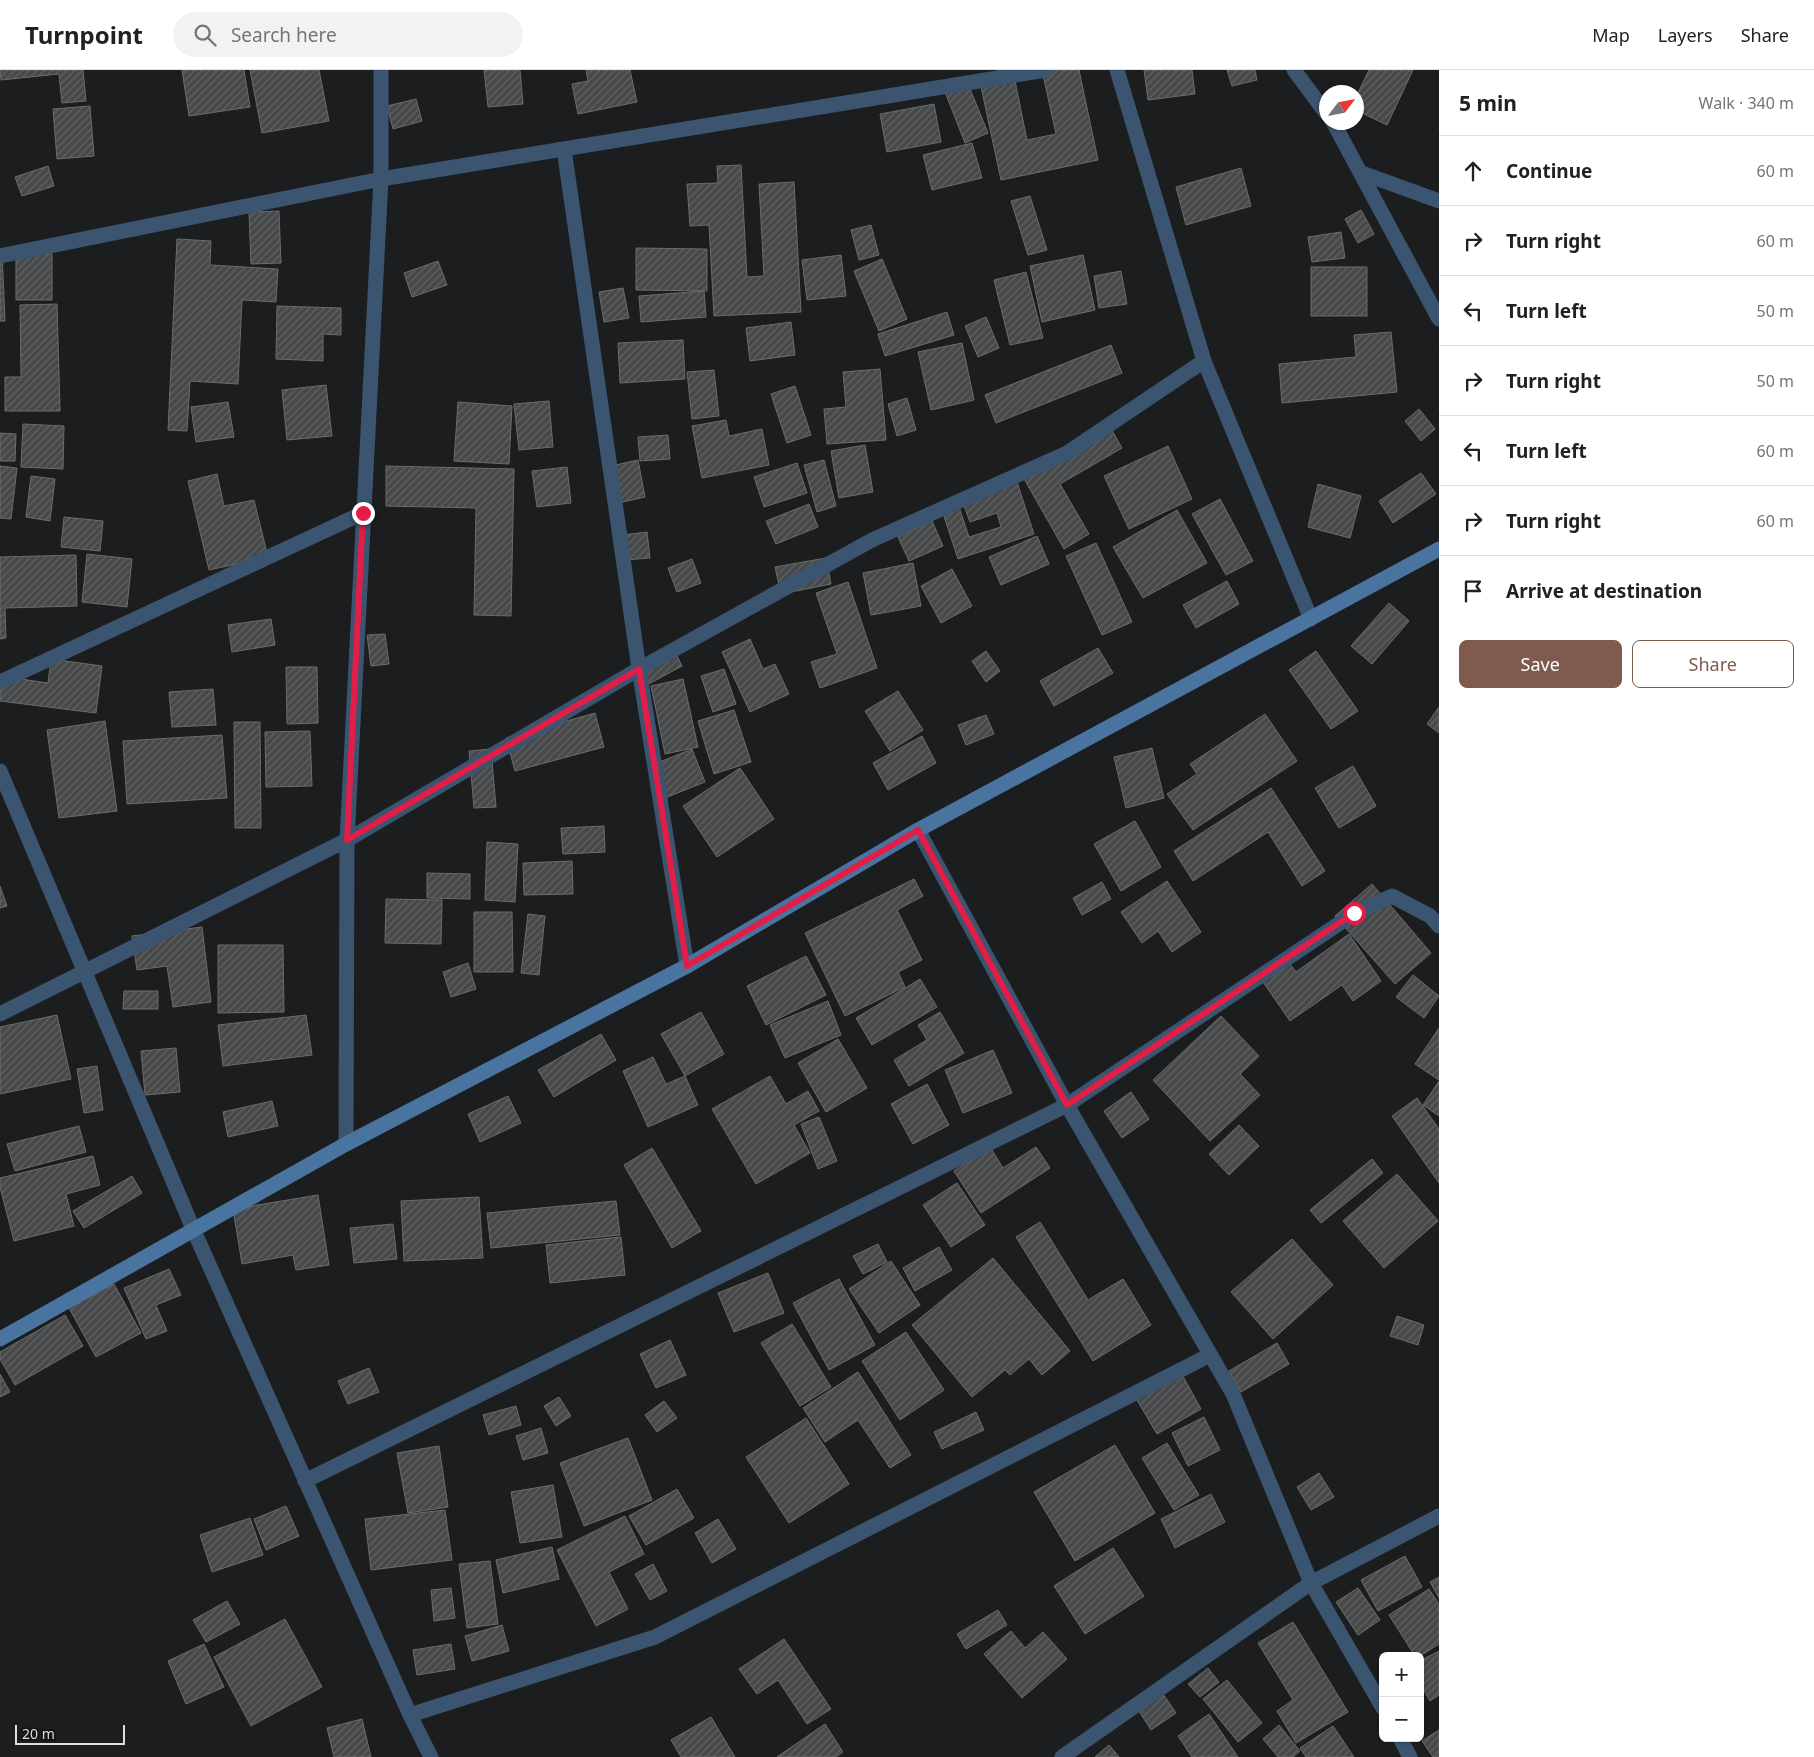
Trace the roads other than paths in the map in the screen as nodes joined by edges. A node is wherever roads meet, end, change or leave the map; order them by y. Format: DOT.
graph roads {
  1 [pos="381,70"];
  2 [pos="1046,70"];
  3 [pos="1117,70"];
  4 [pos="1294,70"];
  5 [pos="1319,104"];
  6 [pos="1338,130"];
  7 [pos="564,149"];
  8 [pos="1362,173"];
  9 [pos="381,179"];
  10 [pos="1439,201"];
  11 [pos="0,256"];
  12 [pos="1439,319"];
  13 [pos="1204,361"];
  14 [pos="363,513"];
  15 [pos="1439,549"];
  16 [pos="1310,620"];
  17 [pos="639,669"];
  18 [pos="0,682"];
  19 [pos="0,771"];
  20 [pos="918,830"];
  21 [pos="347,840"];
  22 [pos="1439,926"];
  23 [pos="687,966"];
  24 [pos="85,973"];
  25 [pos="0,1014"];
  26 [pos="1067,1105"];
  27 [pos="346,1144"];
  28 [pos="194,1231"];
  29 [pos="0,1339"];
  30 [pos="1210,1355"];
  31 [pos="305,1481"];
  32 [pos="1439,1516"];
  33 [pos="1311,1583"];
  34 [pos="1379,1701"];
  35 [pos="410,1715"];
  36 [pos="1402,1742"];
  37 [pos="431,1757"];
  38 [pos="1062,1757"];
  39 [pos="1410,1757"];
  1 -- 9 [label="street"];
  2 -- 7 [label="street"];
  3 -- 13 [label="street"];
  4 -- 5 [label="street"];
  6 -- 8 [label="street"];
  7 -- 9 [label="street"];
  7 -- 17 [label="street"];
  8 -- 10 [label="street"];
  8 -- 12 [label="street"];
  9 -- 11 [label="street"];
  9 -- 14 [label="street"];
  13 -- 16 [label="street"];
  13 -- 17 [label="street"];
  14 -- 18 [label="street"];
  14 -- 21 [label="street"];
  15 -- 16 [label="street"];
  16 -- 20 [label="street"];
  17 -- 21 [label="street"];
  17 -- 23 [label="street"];
  19 -- 24 [label="street"];
  20 -- 23 [label="street"];
  20 -- 26 [label="street"];
  21 -- 24 [label="street"];
  21 -- 27 [label="street"];
  22 -- 26 [label="street"];
  23 -- 27 [label="street"];
  24 -- 25 [label="street"];
  24 -- 28 [label="street"];
  26 -- 30 [label="street"];
  26 -- 31 [label="street"];
  27 -- 28 [label="street"];
  28 -- 29 [label="street"];
  28 -- 31 [label="street"];
  30 -- 33 [label="street"];
  30 -- 35 [label="street"];
  31 -- 35 [label="street"];
  32 -- 33 [label="street"];
  33 -- 34 [label="street"];
  33 -- 38 [label="street"];
  35 -- 37 [label="street"];
  36 -- 39 [label="street"];
}
